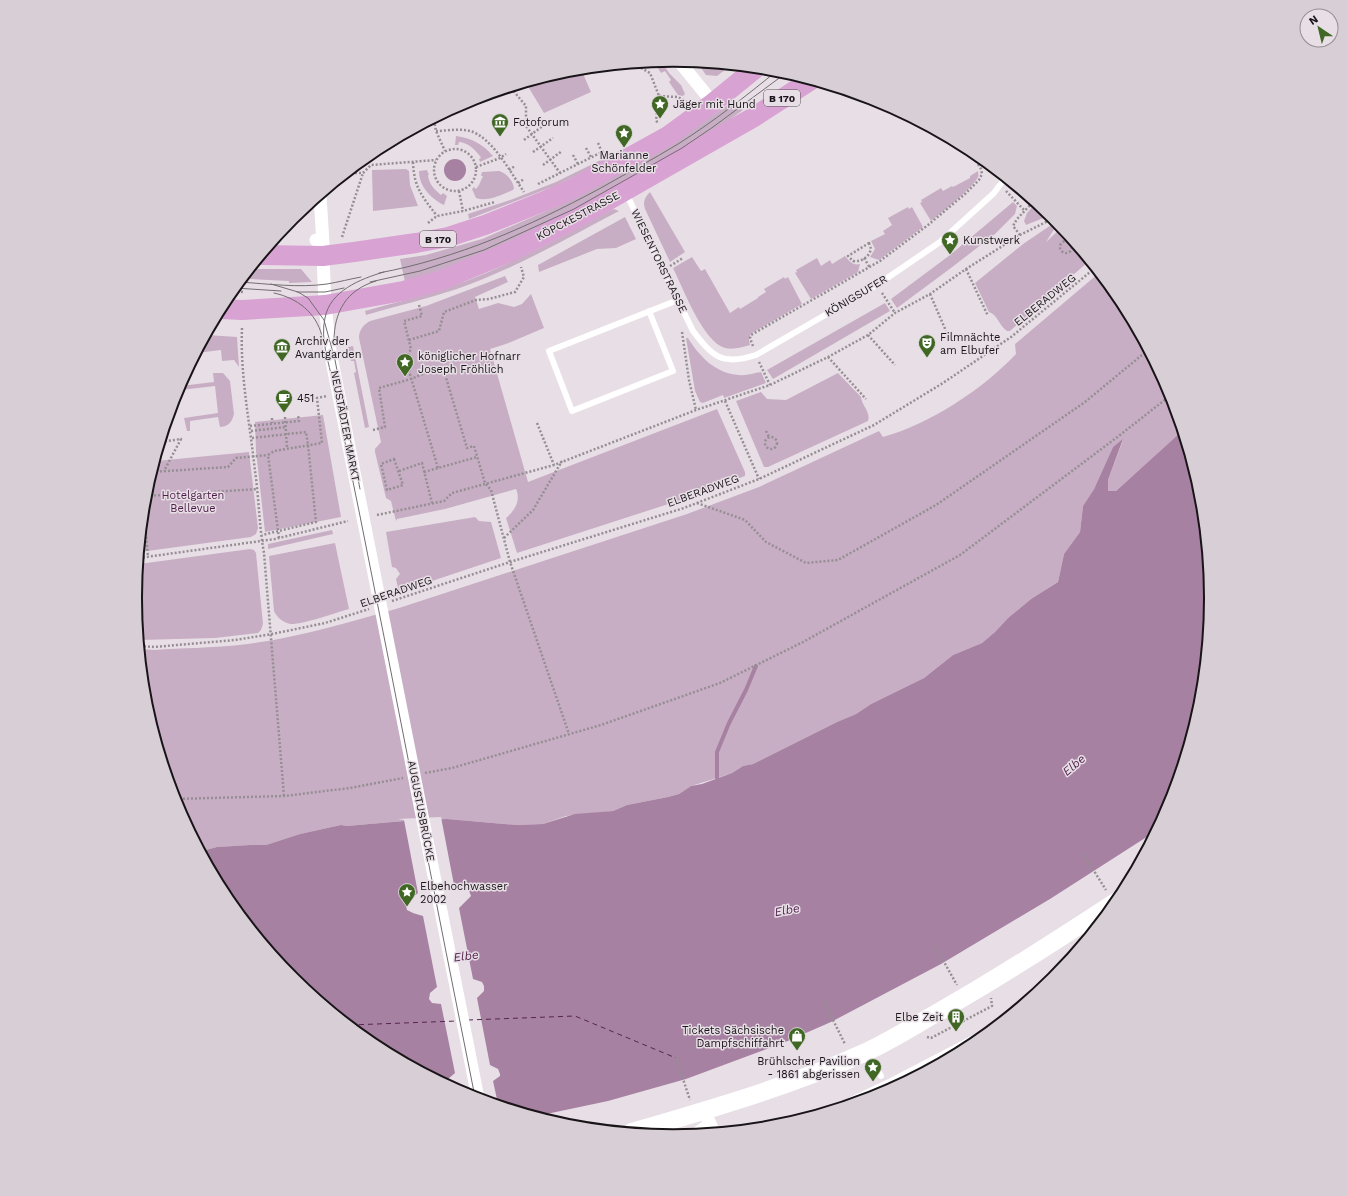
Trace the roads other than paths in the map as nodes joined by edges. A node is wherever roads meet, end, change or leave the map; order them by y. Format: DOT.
graph roads {
  1 [pos="684,67"];
  2 [pos="748,73"];
  3 [pos="805,84"];
  4 [pos="708,98"];
  5 [pos="1002,181"];
  6 [pos="625,191"];
  7 [pos="320,202"];
  8 [pos="321,246"];
  9 [pos="269,254"];
  10 [pos="678,300"];
  11 [pos="325,305"];
  12 [pos="228,309"];
  13 [pos="649,311"];
  14 [pos="692,329"];
  15 [pos="364,523"];
  16 [pos="1112,896"];
  17 [pos="867,1051"];
  18 [pos="919,1069"];
  19 [pos="887,1084"];
  20 [pos="477,1091"];
  21 [pos="705,1117"];
  22 [pos="650,1128"];
  23 [pos="699,1128"];
  1 -- 4 [label="street"];
  2 -- 4 [label="main road, B 170"];
  3 -- 6 [label="main road, KÖPCKESTRASSE / B 170"];
  4 -- 8 [label="main road, B 170"];
  5 -- 14 [label="lane, KÖNIGSUFER"];
  6 -- 10 [label="lane, WIESENTORSTRASSE"];
  6 -- 11 [label="main road, KÖPCKESTRASSE / B 170"];
  7 -- 8 [label="street, NEUSTÄDTER MARKT"];
  8 -- 9 [label="main road, B 170"];
  8 -- 11 [label="street, NEUSTÄDTER MARKT"];
  10 -- 13 [label="lane"];
  10 -- 14 [label="lane, WIESENTORSTRASSE"];
  11 -- 12 [label="main road, B 170"];
  11 -- 15 [label="street, NEUSTÄDTER MARKT"];
  13 -- 13 [label="lane"];
  15 -- 20 [label="street, AUGUSTUSBRÜCKE"];
  16 -- 17 [label="main road"];
  17 -- 19 [label="lane"];
  17 -- 21 [label="main road"];
  18 -- 19 [label="street"];
  21 -- 22 [label="main road"];
  21 -- 23 [label="street"];
}
